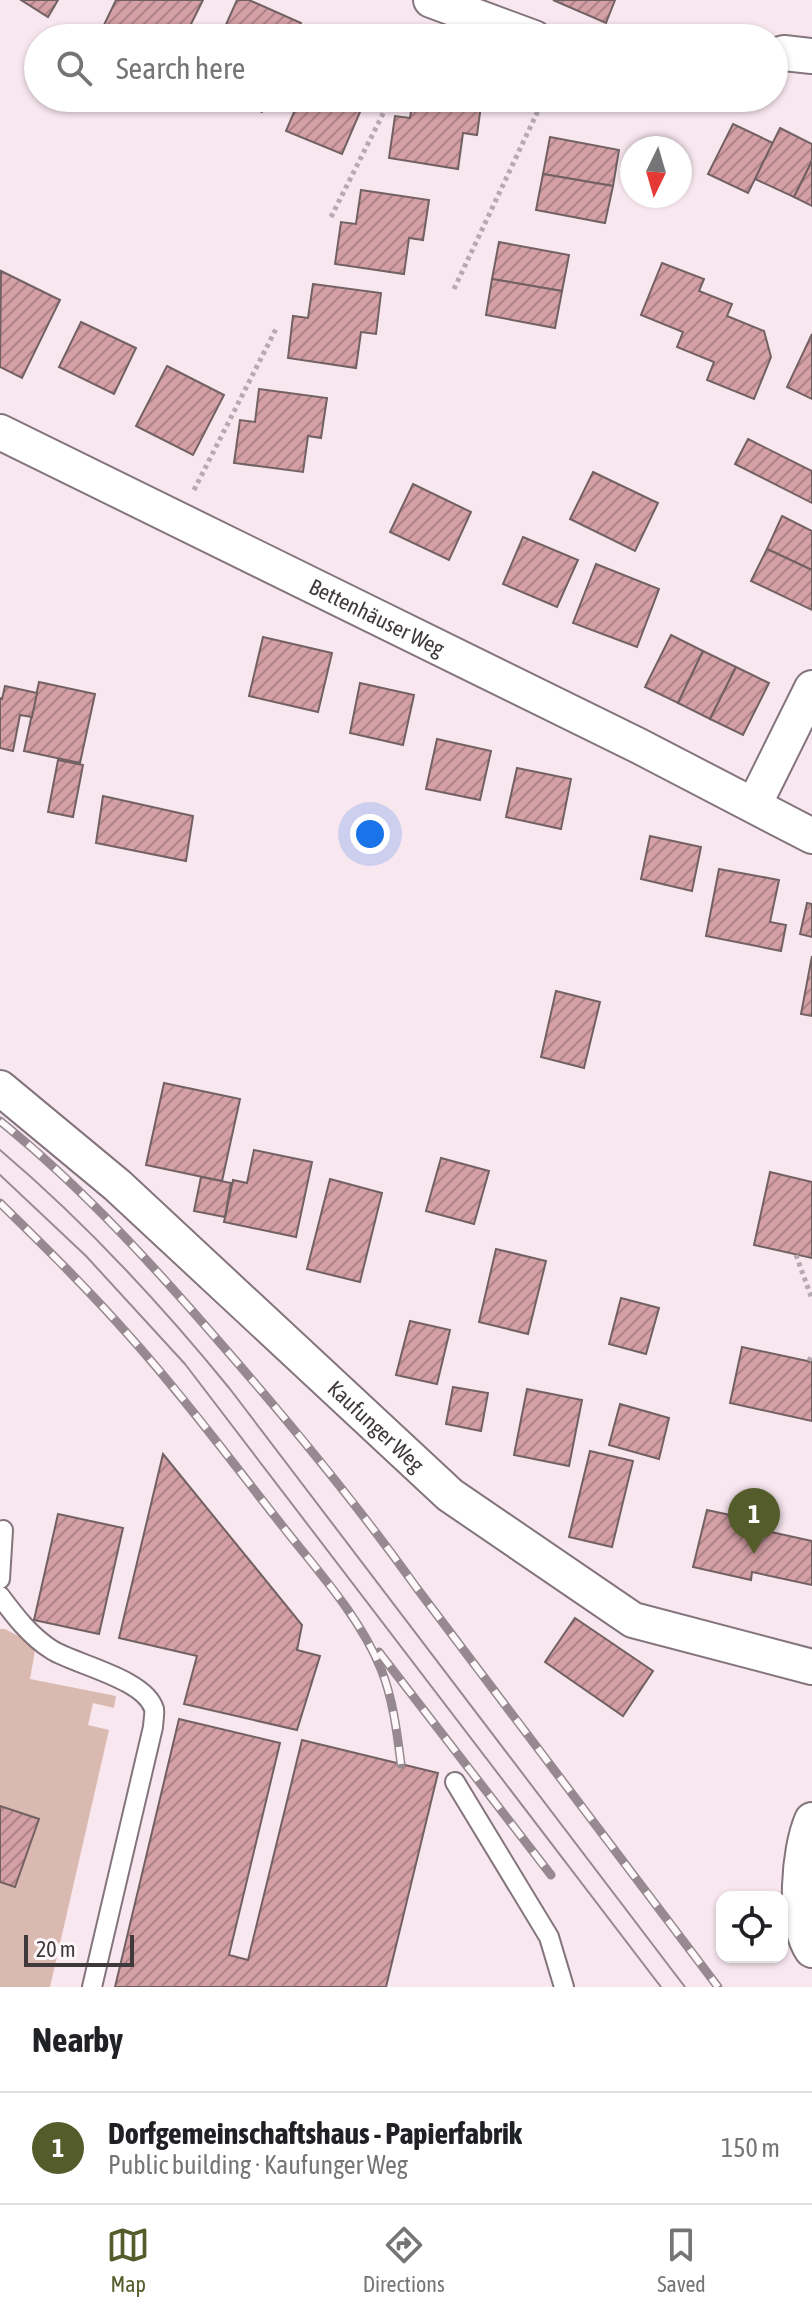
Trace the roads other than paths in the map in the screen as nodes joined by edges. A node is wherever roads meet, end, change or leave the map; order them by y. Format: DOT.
graph roads {
  1 [pos="431,0"];
  2 [pos="496,24"];
  3 [pos="788,53"];
  4 [pos="812,56"];
  5 [pos="0,432"];
  6 [pos="812,688"];
  7 [pos="754,805"];
  8 [pos="812,836"];
  9 [pos="0,1088"];
  10 [pos="3,1530"];
  11 [pos="0,1579"];
  12 [pos="0,1596"];
  13 [pos="812,1667"];
  14 [pos="455,1782"];
  15 [pos="812,1820"];
  16 [pos="812,1950"];
  17 [pos="92,1987"];
  18 [pos="564,1987"];
  1 -- 2 [label="street"];
  3 -- 4 [label="street"];
  5 -- 7 [label="street, Bettenhäuser Weg"];
  6 -- 7 [label="street"];
  7 -- 8 [label="street, Bettenhäuser Weg"];
  9 -- 13 [label="street, Kaufunger Weg"];
  10 -- 11 [label="lane"];
  12 -- 17 [label="lane"];
  14 -- 18 [label="lane"];
  15 -- 16 [label="street"];
}
